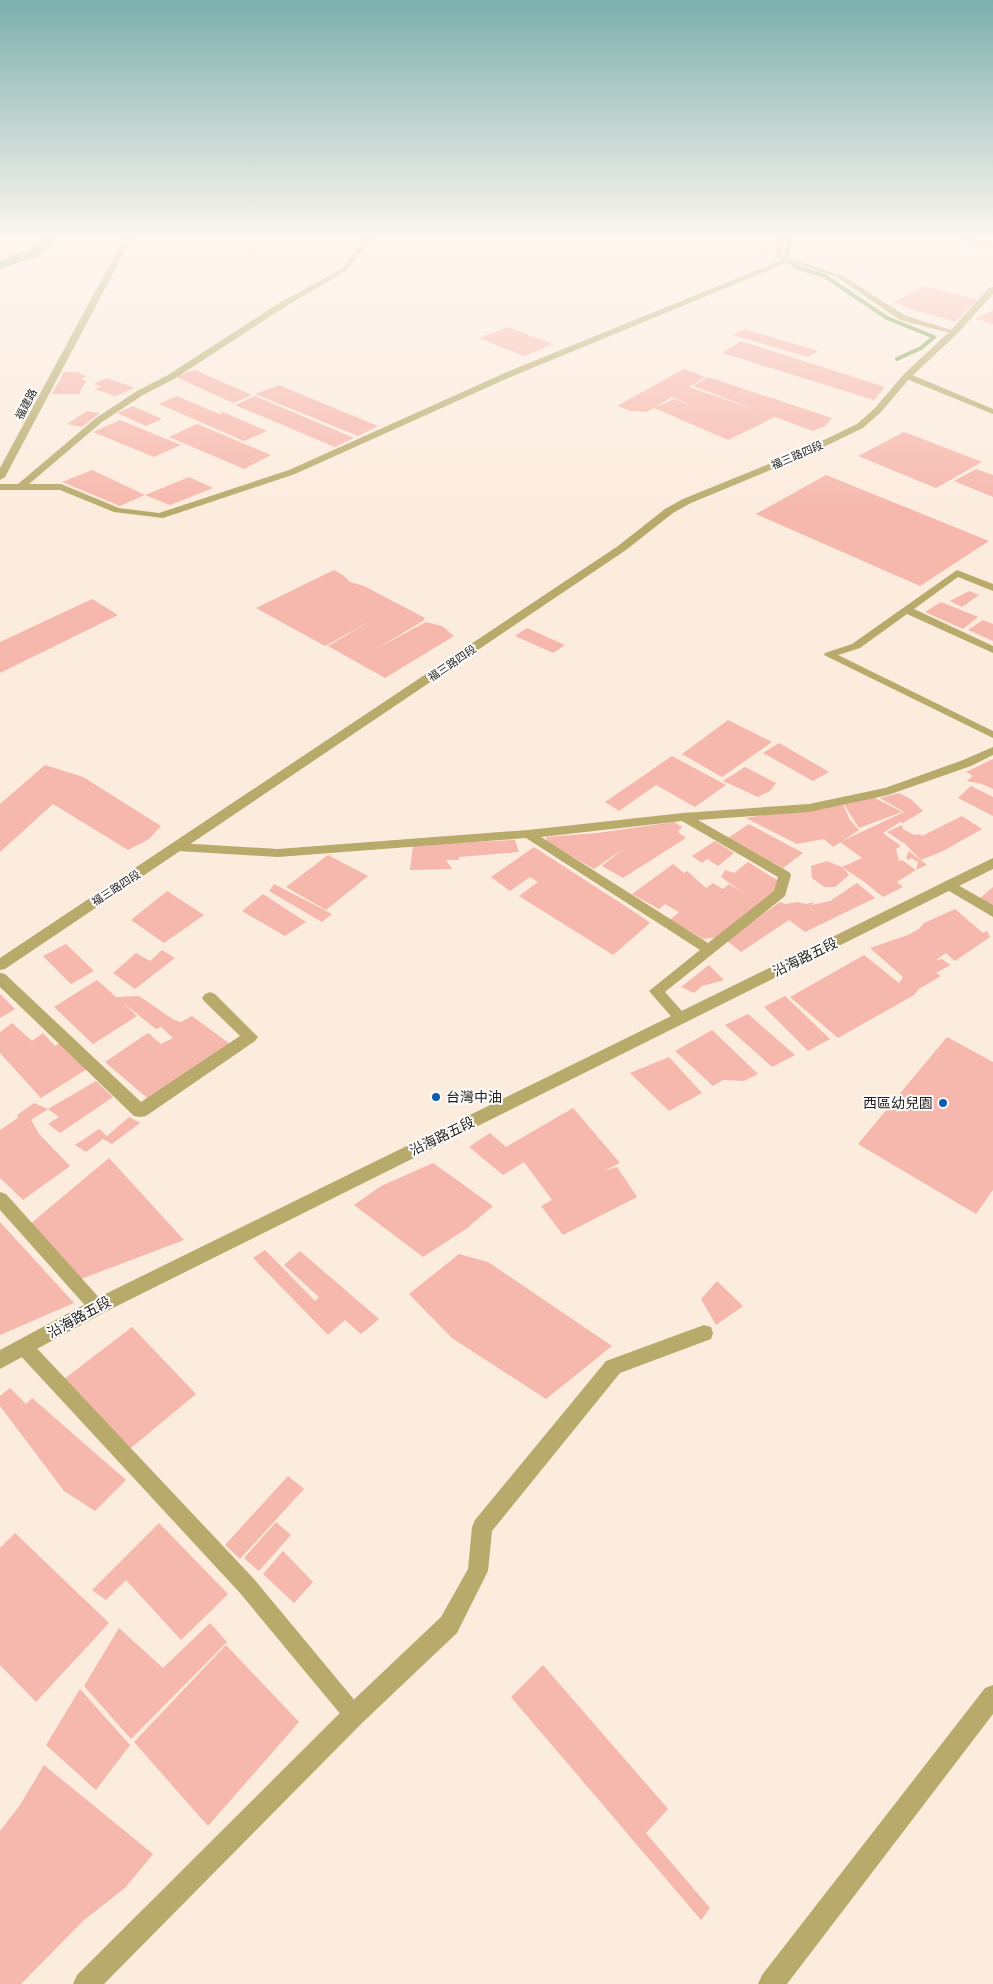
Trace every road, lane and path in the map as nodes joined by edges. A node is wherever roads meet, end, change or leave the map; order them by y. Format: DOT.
graph roads {
  1 [pos="79,329"];
  2 [pos="245,329"];
  3 [pos="621,329"];
  4 [pos="939,329"];
  5 [pos="957,329"];
  6 [pos="954,332"];
  7 [pos="907,376"];
  8 [pos="993,412"];
  9 [pos="0,476"];
  10 [pos="0,487"];
  11 [pos="20,487"];
  12 [pos="993,588"];
  13 [pos="906,609"];
  14 [pos="993,650"];
  15 [pos="993,735"];
  16 [pos="993,750"];
  17 [pos="683,816"];
  18 [pos="528,834"];
  19 [pos="178,848"];
  20 [pos="993,863"];
  21 [pos="949,885"];
  22 [pos="993,912"];
  23 [pos="709,950"];
  24 [pos="0,965"];
  25 [pos="0,978"];
  26 [pos="210,998"];
  27 [pos="682,1018"];
  28 [pos="0,1199"];
  29 [pos="97,1307"];
  30 [pos="704,1333"];
  31 [pos="24,1348"];
  32 [pos="0,1360"];
  33 [pos="993,1696"];
  34 [pos="354,1715"];
  35 [pos="86,1984"];
  36 [pos="771,1984"];
  1 -- 9 [label="street, 福建路"];
  2 -- 11 [label="lane"];
  3 -- 11 [label="lane"];
  4 -- 6 [label="lane"];
  5 -- 6 [label="street, 福三路四段"];
  6 -- 7 [label="street, 福三路四段"];
  7 -- 8 [label="lane"];
  7 -- 19 [label="street, 福三路四段"];
  10 -- 11 [label="lane"];
  12 -- 13 [label="lane"];
  13 -- 14 [label="lane"];
  13 -- 15 [label="lane"];
  16 -- 17 [label="lane"];
  17 -- 18 [label="lane"];
  17 -- 23 [label="lane"];
  18 -- 19 [label="lane"];
  18 -- 23 [label="lane"];
  19 -- 24 [label="street, 福三路四段"];
  20 -- 21 [label="street, 沿海路五段"];
  21 -- 22 [label="street"];
  21 -- 27 [label="street, 沿海路五段"];
  23 -- 27 [label="lane"];
  25 -- 26 [label="street"];
  27 -- 29 [label="street, 沿海路五段"];
  28 -- 29 [label="lane"];
  29 -- 31 [label="street, 沿海路五段"];
  30 -- 34 [label="street"];
  31 -- 32 [label="street, 沿海路五段"];
  31 -- 34 [label="lane"];
  33 -- 36 [label="street"];
  34 -- 35 [label="street"];
}
